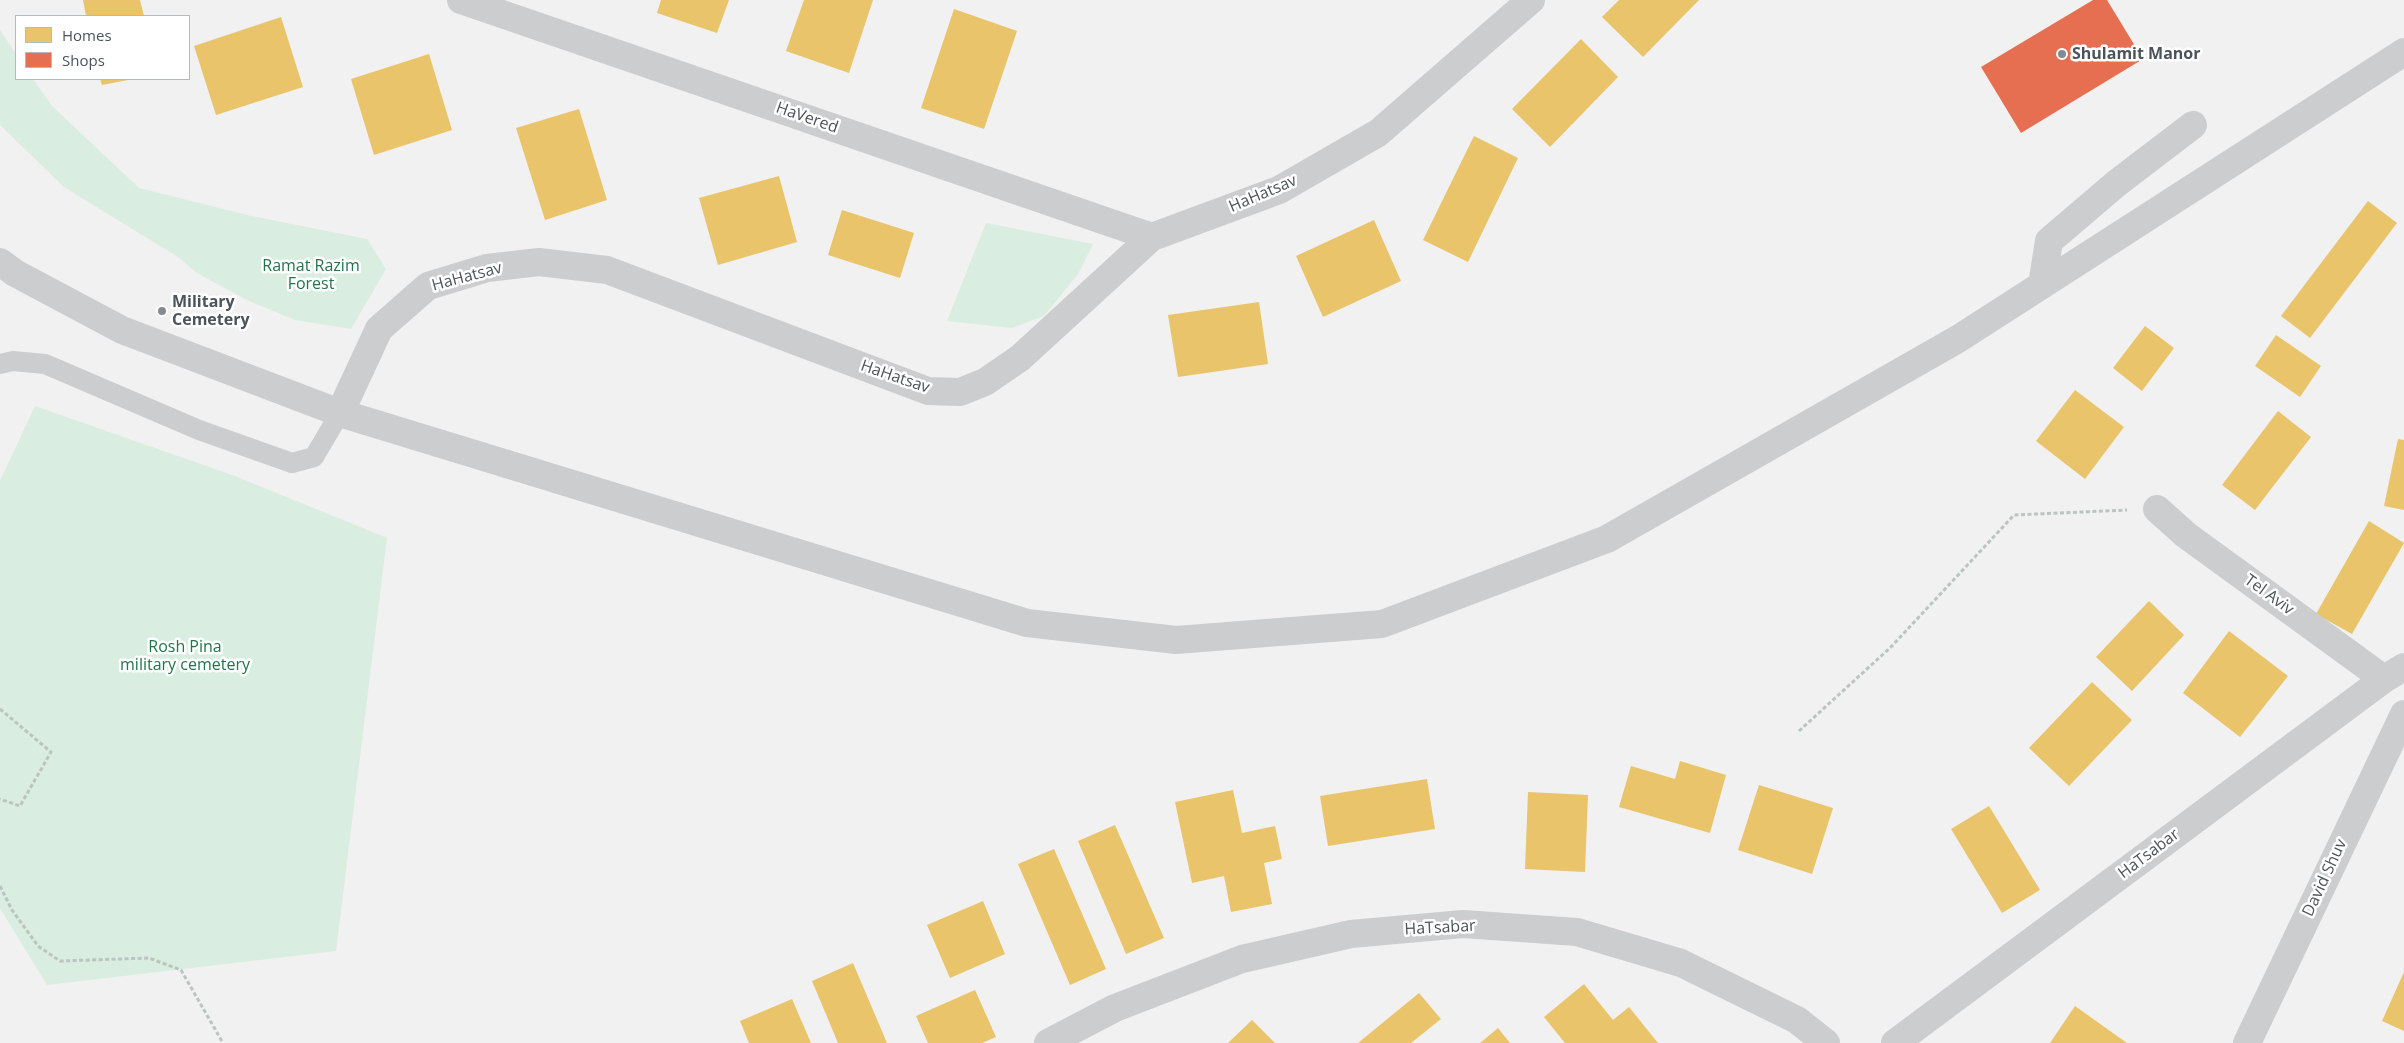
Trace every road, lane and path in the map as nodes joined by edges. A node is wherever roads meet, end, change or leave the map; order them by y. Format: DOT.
graph roads {
  1 [pos="461,0"];
  2 [pos="1531,0"];
  3 [pos="2404,52"];
  4 [pos="2193,125"];
  5 [pos="1152,237"];
  6 [pos="0,262"];
  7 [pos="2042,285"];
  8 [pos="0,364"];
  9 [pos="340,412"];
  10 [pos="2157,509"];
  11 [pos="2394,673"];
  12 [pos="0,709"];
  13 [pos="2404,714"];
  14 [pos="1798,731"];
  15 [pos="0,799"];
  16 [pos="0,886"];
  17 [pos="223,1043"];
  18 [pos="1048,1043"];
  19 [pos="1826,1043"];
  20 [pos="1895,1043"];
  21 [pos="2247,1043"];
  1 -- 5 [label="street, HaVered"];
  2 -- 5 [label="street, HaHatsav"];
  3 -- 7 [label="street"];
  4 -- 7 [label="street"];
  5 -- 9 [label="street, HaHatsav"];
  6 -- 9 [label="street"];
  7 -- 9 [label="street"];
  8 -- 9 [label="lane"];
  10 -- 11 [label="street, Tel Aviv"];
  10 -- 14 [label="path"];
  11 -- 20 [label="street, HaTsabar"];
  12 -- 15 [label="path"];
  13 -- 21 [label="street, David Shuv"];
  16 -- 17 [label="path"];
  18 -- 19 [label="street, HaTsabar"];
}
